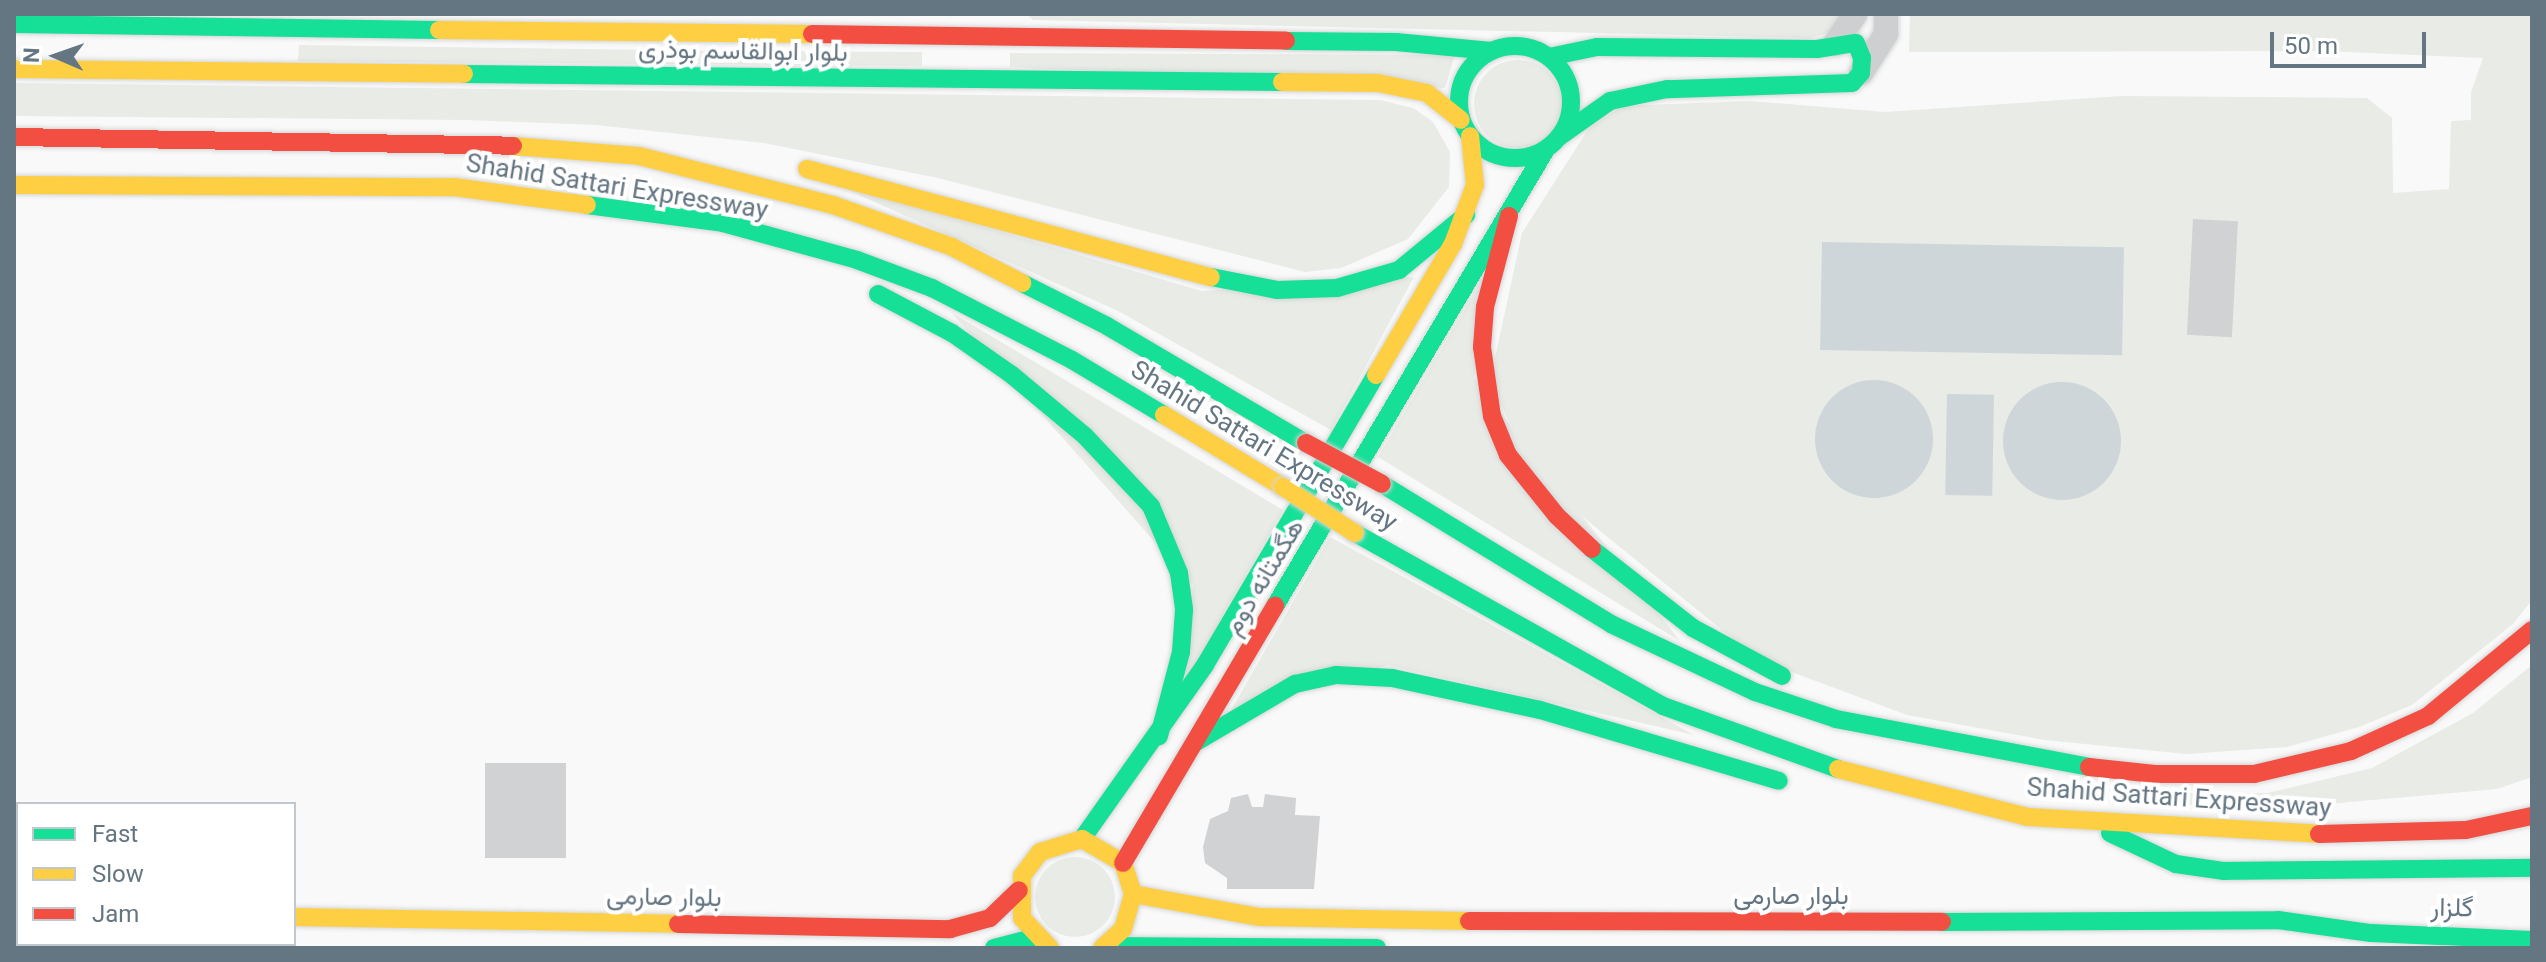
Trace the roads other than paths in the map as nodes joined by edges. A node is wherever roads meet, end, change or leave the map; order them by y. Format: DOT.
graph roads {
  1 [pos="1855,14"];
  2 [pos="1886,14"];
  3 [pos="269,22"];
  4 [pos="14,24"];
  5 [pos="231,42"];
  6 [pos="1835,44"];
  7 [pos="1492,51"];
  8 [pos="1549,57"];
  9 [pos="14,69"];
  10 [pos="268,72"];
  11 [pos="1861,73"];
  12 [pos="1466,128"];
  13 [pos="14,137"];
  14 [pos="1559,137"];
  15 [pos="1545,151"];
  16 [pos="639,156"];
  17 [pos="740,161"];
  18 [pos="782,164"];
  19 [pos="14,185"];
  20 [pos="1466,215"];
  21 [pos="1509,216"];
  22 [pos="723,223"];
  23 [pos="2532,630"];
  24 [pos="1795,681"];
  25 [pos="1838,697"];
  26 [pos="1159,736"];
  27 [pos="1196,742"];
  28 [pos="2018,758"];
  29 [pos="1794,785"];
  30 [pos="1921,810"];
  31 [pos="2532,816"];
  32 [pos="2028,817"];
  33 [pos="2091,822"];
  34 [pos="1082,839"];
  35 [pos="1123,863"];
  36 [pos="2532,868"];
  37 [pos="1019,890"];
  38 [pos="1133,894"];
  39 [pos="296,917"];
  40 [pos="1660,923"];
  41 [pos="2371,933"];
  42 [pos="2532,940"];
  43 [pos="1043,943"];
  44 [pos="2309,945"];
  45 [pos="1104,947"];
  46 [pos="994,948"];
  47 [pos="1377,948"];
  48 [pos="1659,948"];
  1 -- 6 [label="street"];
  2 -- 11 [label="street"];
  3 -- 5 [label="main road, بلوار ابوالقاسم بوذری"];
  3 -- 7 [label="main road, بلوار ابوالقاسم بوذری"];
  3 -- 10 [label="main road"];
  4 -- 5 [label="main road, بلوار ابوالقاسم بوذری"];
  5 -- 9 [label="main road, بلوار ابوالقاسم بوذری"];
  5 -- 10 [label="main road, بلوار ابوالقاسم بوذری"];
  6 -- 8 [label="main road"];
  6 -- 11 [label="main road"];
  7 -- 8 [label="main road"];
  7 -- 12 [label="main road"];
  8 -- 14 [label="main road"];
  10 -- 12 [label="main road, بلوار ابوالقاسم بوذری"];
  11 -- 14 [label="main road"];
  12 -- 15 [label="main road"];
  12 -- 20 [label="main road, هگمتانه دوم"];
  13 -- 16 [label="main road, Shahid Sattari Expressway"];
  14 -- 15 [label="main road"];
  15 -- 21 [label="main road, هگمتانه دوم"];
  16 -- 17 [label="main road"];
  16 -- 28 [label="main road, Shahid Sattari Expressway, bridge"];
  18 -- 20 [label="main road"];
  19 -- 22 [label="main road, Shahid Sattari Expressway"];
  20 -- 26 [label="main road, هگمتانه دوم"];
  21 -- 24 [label="main road"];
  21 -- 27 [label="main road, هگمتانه دوم"];
  22 -- 26 [label="main road"];
  22 -- 32 [label="main road, Shahid Sattari Expressway, bridge"];
  23 -- 28 [label="main road, Shahid Sattari Expressway"];
  25 -- 28 [label="main road"];
  26 -- 34 [label="main road, هگمتانه دوم"];
  27 -- 29 [label="main road"];
  27 -- 35 [label="main road, هگمتانه دوم"];
  30 -- 32 [label="main road"];
  31 -- 33 [label="main road, Shahid Sattari Expressway"];
  32 -- 33 [label="main road, Shahid Sattari Expressway"];
  33 -- 36 [label="main road"];
  34 -- 35 [label="main road"];
  34 -- 37 [label="main road, بلوار صارمی"];
  35 -- 38 [label="main road"];
  37 -- 39 [label="main road, بلوار صارمی"];
  37 -- 43 [label="main road"];
  38 -- 40 [label="main road, بلوار صارمی"];
  38 -- 45 [label="main road"];
  40 -- 41 [label="main road, بلوار صارمی"];
  40 -- 48 [label="main road"];
  41 -- 42 [label="main road, گلزار"];
  41 -- 44 [label="main road"];
  43 -- 46 [label="main road"];
  45 -- 47 [label="main road"];
}
